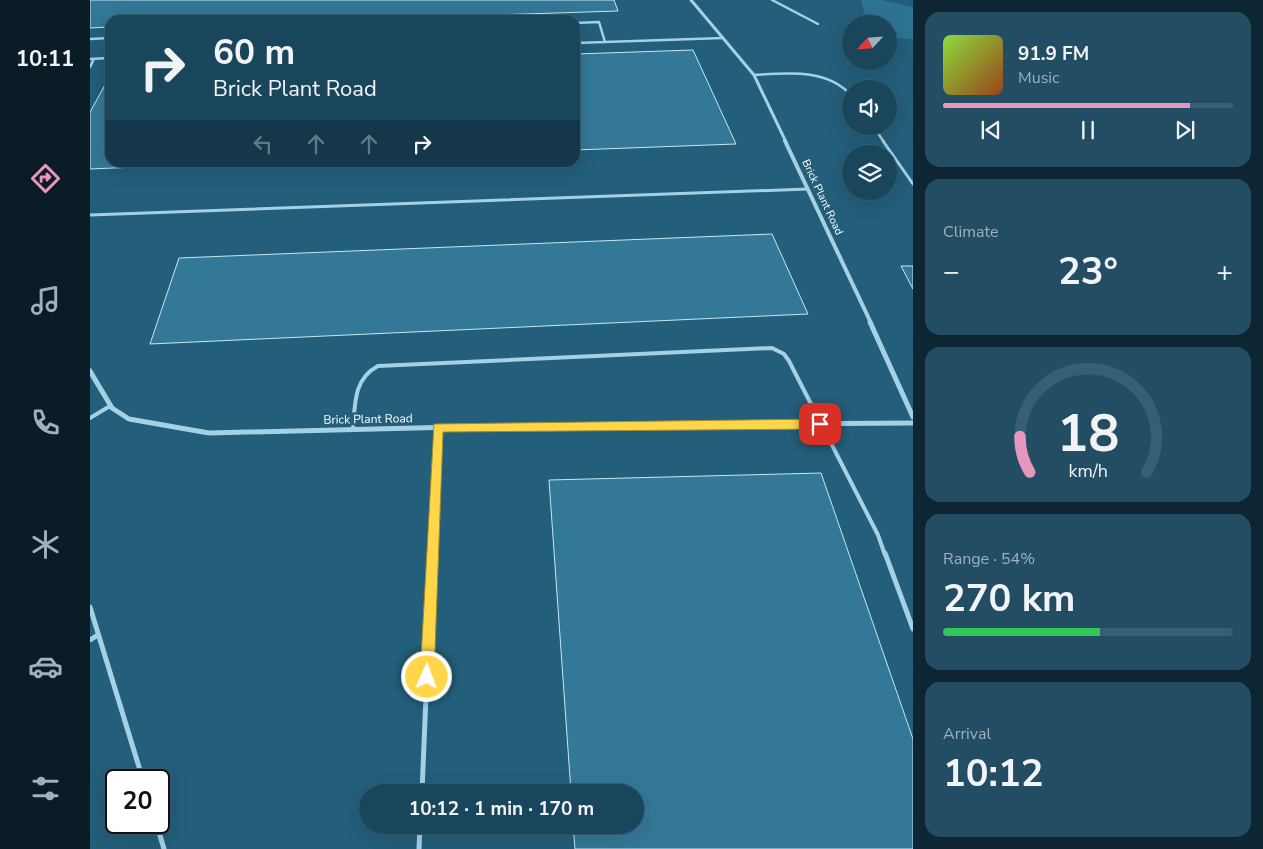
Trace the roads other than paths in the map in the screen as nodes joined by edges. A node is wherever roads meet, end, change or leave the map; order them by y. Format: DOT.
graph roads {
  1 [pos="691,0"];
  2 [pos="772,0"];
  3 [pos="580,23"];
  4 [pos="818,24"];
  5 [pos="105,38"];
  6 [pos="723,38"];
  7 [pos="90,39"];
  8 [pos="605,42"];
  9 [pos="580,43"];
  10 [pos="105,58"];
  11 [pos="90,59"];
  12 [pos="94,59"];
  13 [pos="90,67"];
  14 [pos="754,75"];
  15 [pos="842,86"];
  16 [pos="879,135"];
  17 [pos="913,184"];
  18 [pos="808,189"];
  19 [pos="90,215"];
  20 [pos="90,371"];
  21 [pos="110,406"];
  22 [pos="913,417"];
  23 [pos="90,418"];
  24 [pos="913,423"];
  25 [pos="820,424"];
  26 [pos="438,427"];
  27 [pos="353,430"];
  28 [pos="90,607"];
  29 [pos="913,629"];
  30 [pos="98,635"];
  31 [pos="90,640"];
  32 [pos="140,769"];
  33 [pos="422,784"];
  34 [pos="160,834"];
  35 [pos="420,834"];
  36 [pos="164,849"];
  37 [pos="419,849"];
  1 -- 6 [label="street, Brick Plant Road"];
  2 -- 4 [label="lane"];
  3 -- 8 [label="lane"];
  5 -- 7 [label="lane"];
  6 -- 8 [label="lane"];
  6 -- 14 [label="street, Brick Plant Road"];
  8 -- 9 [label="lane"];
  10 -- 12 [label="lane"];
  11 -- 12 [label="lane"];
  12 -- 13 [label="lane"];
  14 -- 15 [label="lane"];
  14 -- 18 [label="street, Brick Plant Road"];
  16 -- 17 [label="lane"];
  18 -- 19 [label="lane"];
  18 -- 22 [label="street, Brick Plant Road"];
  20 -- 21 [label="street, Brick Plant Road"];
  21 -- 23 [label="lane"];
  21 -- 27 [label="street, Brick Plant Road"];
  24 -- 25 [label="street, Brick Plant Road"];
  25 -- 26 [label="street, Brick Plant Road"];
  25 -- 27 [label="lane"];
  25 -- 29 [label="lane"];
  26 -- 27 [label="street, Brick Plant Road"];
  26 -- 33 [label="lane"];
  28 -- 30 [label="lane"];
  30 -- 31 [label="lane"];
  30 -- 32 [label="lane"];
  34 -- 36 [label="lane"];
  35 -- 37 [label="lane"];
}
